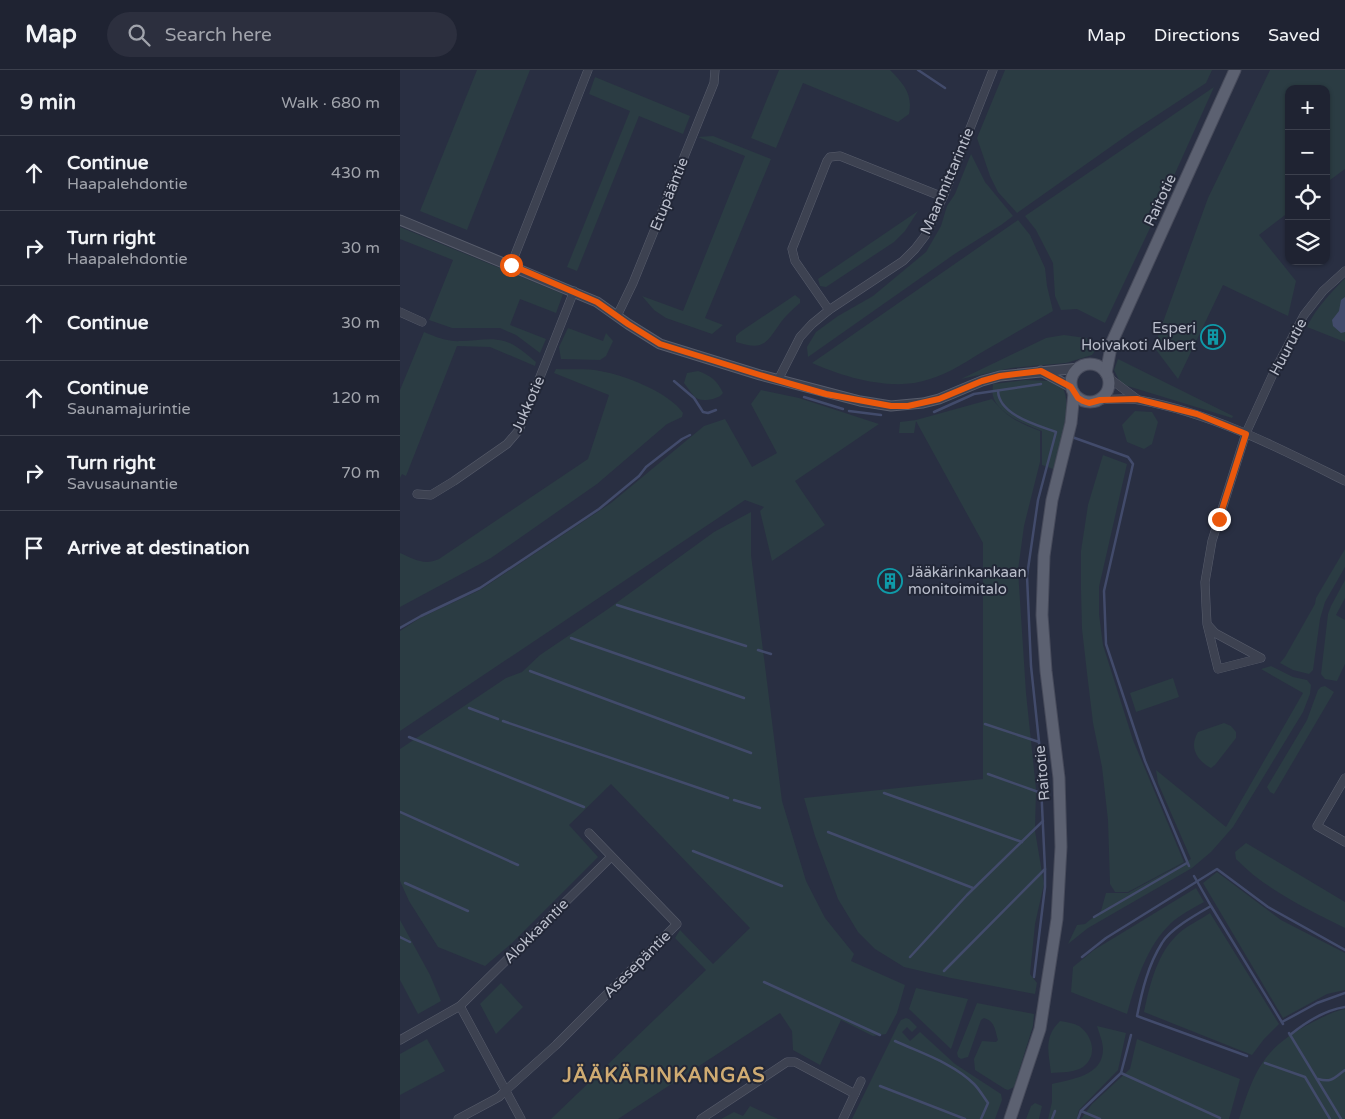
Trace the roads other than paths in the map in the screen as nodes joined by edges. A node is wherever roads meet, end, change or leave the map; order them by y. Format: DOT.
graph roads {
  1 [pos="588,70"];
  2 [pos="715,70"];
  3 [pos="993,70"];
  4 [pos="1236,70"];
  5 [pos="943,197"];
  6 [pos="400,220"];
  7 [pos="511,265"];
  8 [pos="1345,270"];
  9 [pos="574,291"];
  10 [pos="829,310"];
  11 [pos="400,312"];
  12 [pos="617,316"];
  13 [pos="422,322"];
  14 [pos="1112,342"];
  15 [pos="1091,364"];
  16 [pos="1080,368"];
  17 [pos="1041,371"];
  18 [pos="1107,376"];
  19 [pos="778,380"];
  20 [pos="1072,390"];
  21 [pos="1137,399"];
  22 [pos="1100,400"];
  23 [pos="1089,403"];
  24 [pos="1071,423"];
  25 [pos="1246,434"];
  26 [pos="1345,481"];
  27 [pos="417,494"];
  28 [pos="1207,624"];
  29 [pos="1345,778"];
  30 [pos="589,833"];
  31 [pos="1345,842"];
  32 [pos="612,857"];
  33 [pos="460,1006"];
  34 [pos="400,1040"];
  35 [pos="861,1081"];
  36 [pos="505,1091"];
  37 [pos="855,1094"];
  38 [pos="458,1119"];
  39 [pos="521,1119"];
  40 [pos="701,1119"];
  41 [pos="843,1119"];
  42 [pos="1010,1119"];
  1 -- 7 [label="street"];
  2 -- 12 [label="street, Etupääntie"];
  3 -- 5 [label="street, Maanmittarintie"];
  4 -- 14 [label="main road, Raitotie"];
  5 -- 10 [label="street, Maanmittarintie"];
  5 -- 10 [label="street"];
  6 -- 7 [label="street"];
  7 -- 9 [label="street"];
  8 -- 25 [label="street, Huurutie"];
  9 -- 12 [label="street"];
  9 -- 27 [label="street, Jukkotie"];
  10 -- 19 [label="street, Maanmittarintie"];
  11 -- 13 [label="street"];
  12 -- 19 [label="street"];
  14 -- 15 [label="main road, Raitotie"];
  14 -- 18 [label="main road, Raitotie"];
  15 -- 16 [label="main road"];
  15 -- 18 [label="main road"];
  16 -- 17 [label="street"];
  16 -- 20 [label="main road"];
  17 -- 19 [label="street"];
  17 -- 20 [label="street"];
  18 -- 21 [label="street"];
  18 -- 22 [label="main road, Raitotie"];
  20 -- 23 [label="main road"];
  20 -- 24 [label="main road, Raitotie"];
  21 -- 22 [label="street"];
  21 -- 25 [label="street"];
  22 -- 23 [label="main road"];
  23 -- 24 [label="main road, Raitotie"];
  24 -- 42 [label="main road, Raitotie"];
  25 -- 26 [label="street"];
  25 -- 28 [label="street, Huurutie"];
  28 -- 28 [label="street, Huurutie"];
  29 -- 31 [label="street"];
  30 -- 32 [label="street, Asesepäntie"];
  32 -- 33 [label="street, Alokkaantie"];
  32 -- 36 [label="street, Asesepäntie"];
  33 -- 34 [label="street, Alokkaantie"];
  33 -- 36 [label="street"];
  35 -- 37 [label="street"];
  36 -- 38 [label="street"];
  36 -- 39 [label="street"];
  37 -- 40 [label="street"];
  37 -- 41 [label="street"];
}
